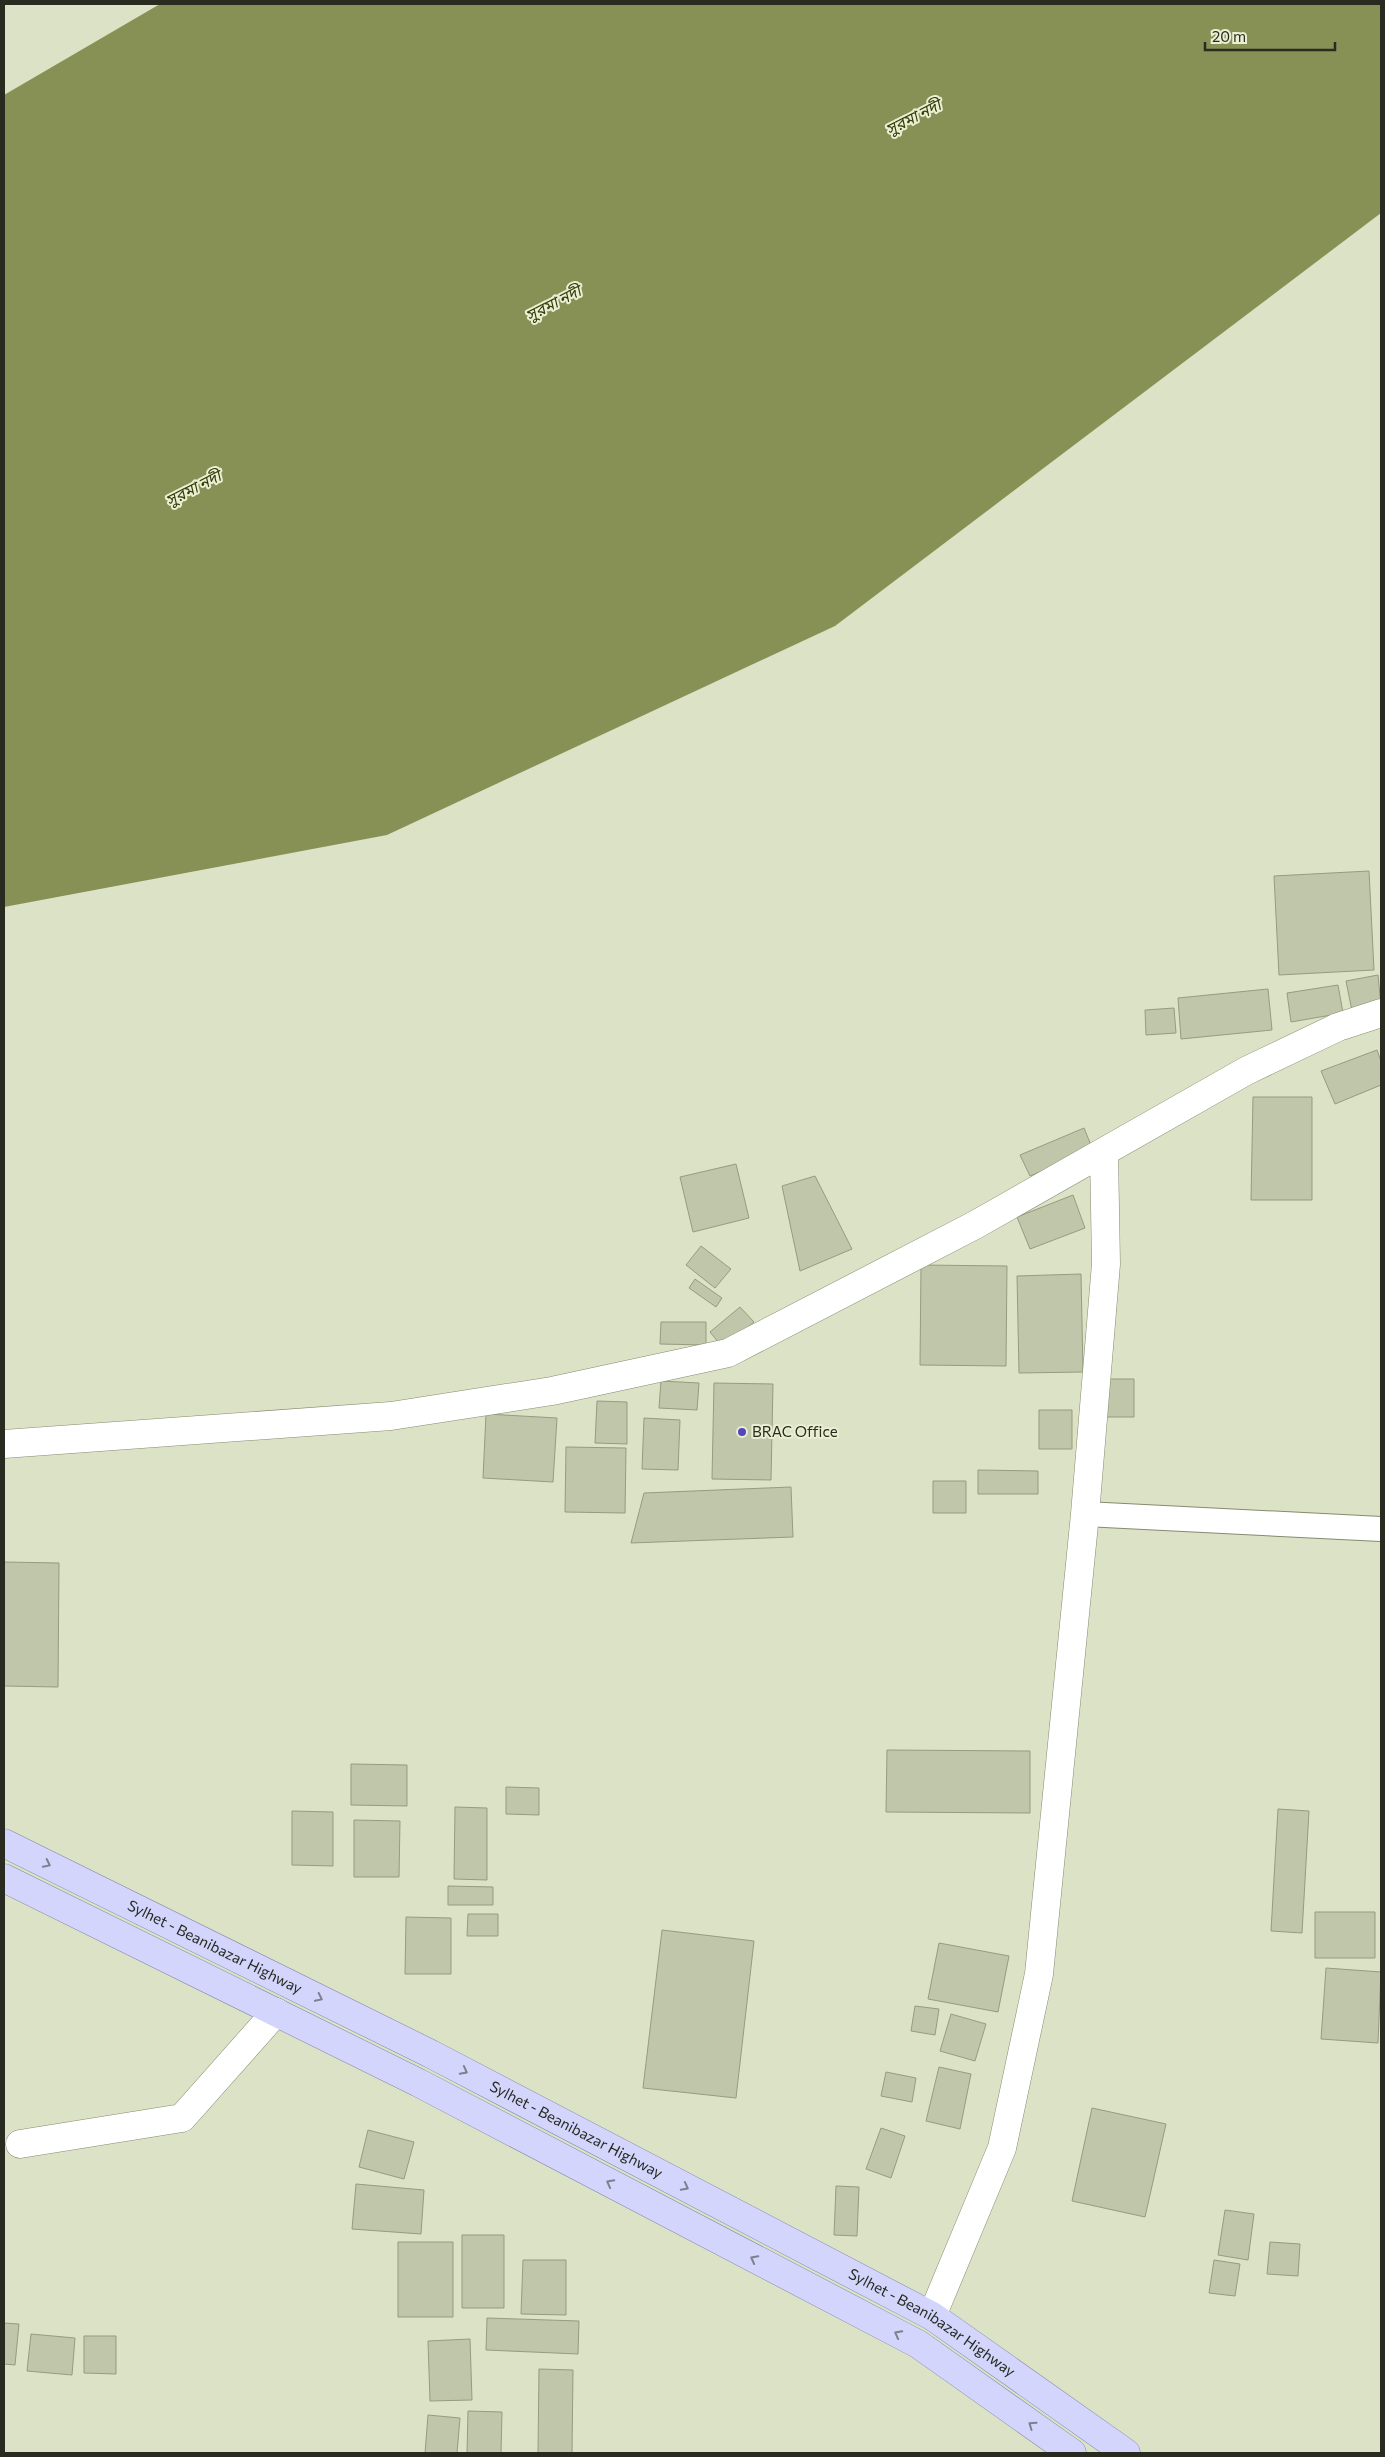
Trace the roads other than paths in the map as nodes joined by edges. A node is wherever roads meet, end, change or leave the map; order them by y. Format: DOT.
graph roads {
  1 [pos="1381,1013"];
  2 [pos="1104,1152"];
  3 [pos="4,1444"];
  4 [pos="1085,1514"];
  5 [pos="1381,1529"];
  6 [pos="4,1843"];
  7 [pos="4,1878"];
  8 [pos="276,2012"];
  9 [pos="20,2144"];
  10 [pos="932,2316"];
  11 [pos="1072,2453"];
  12 [pos="1126,2453"];
  1 -- 2 [label="street"];
  2 -- 3 [label="street"];
  2 -- 4 [label="street"];
  4 -- 5 [label="lane"];
  4 -- 10 [label="street"];
  6 -- 10 [label="main road, Sylhet - Beanibazar Highway, one-way"];
  7 -- 8 [label="main road, Sylhet - Beanibazar Highway"];
  8 -- 9 [label="street"];
  11 -- 8 [label="main road, Sylhet - Beanibazar Highway, one-way"];
  10 -- 12 [label="main road, Sylhet - Beanibazar Highway"];
}
